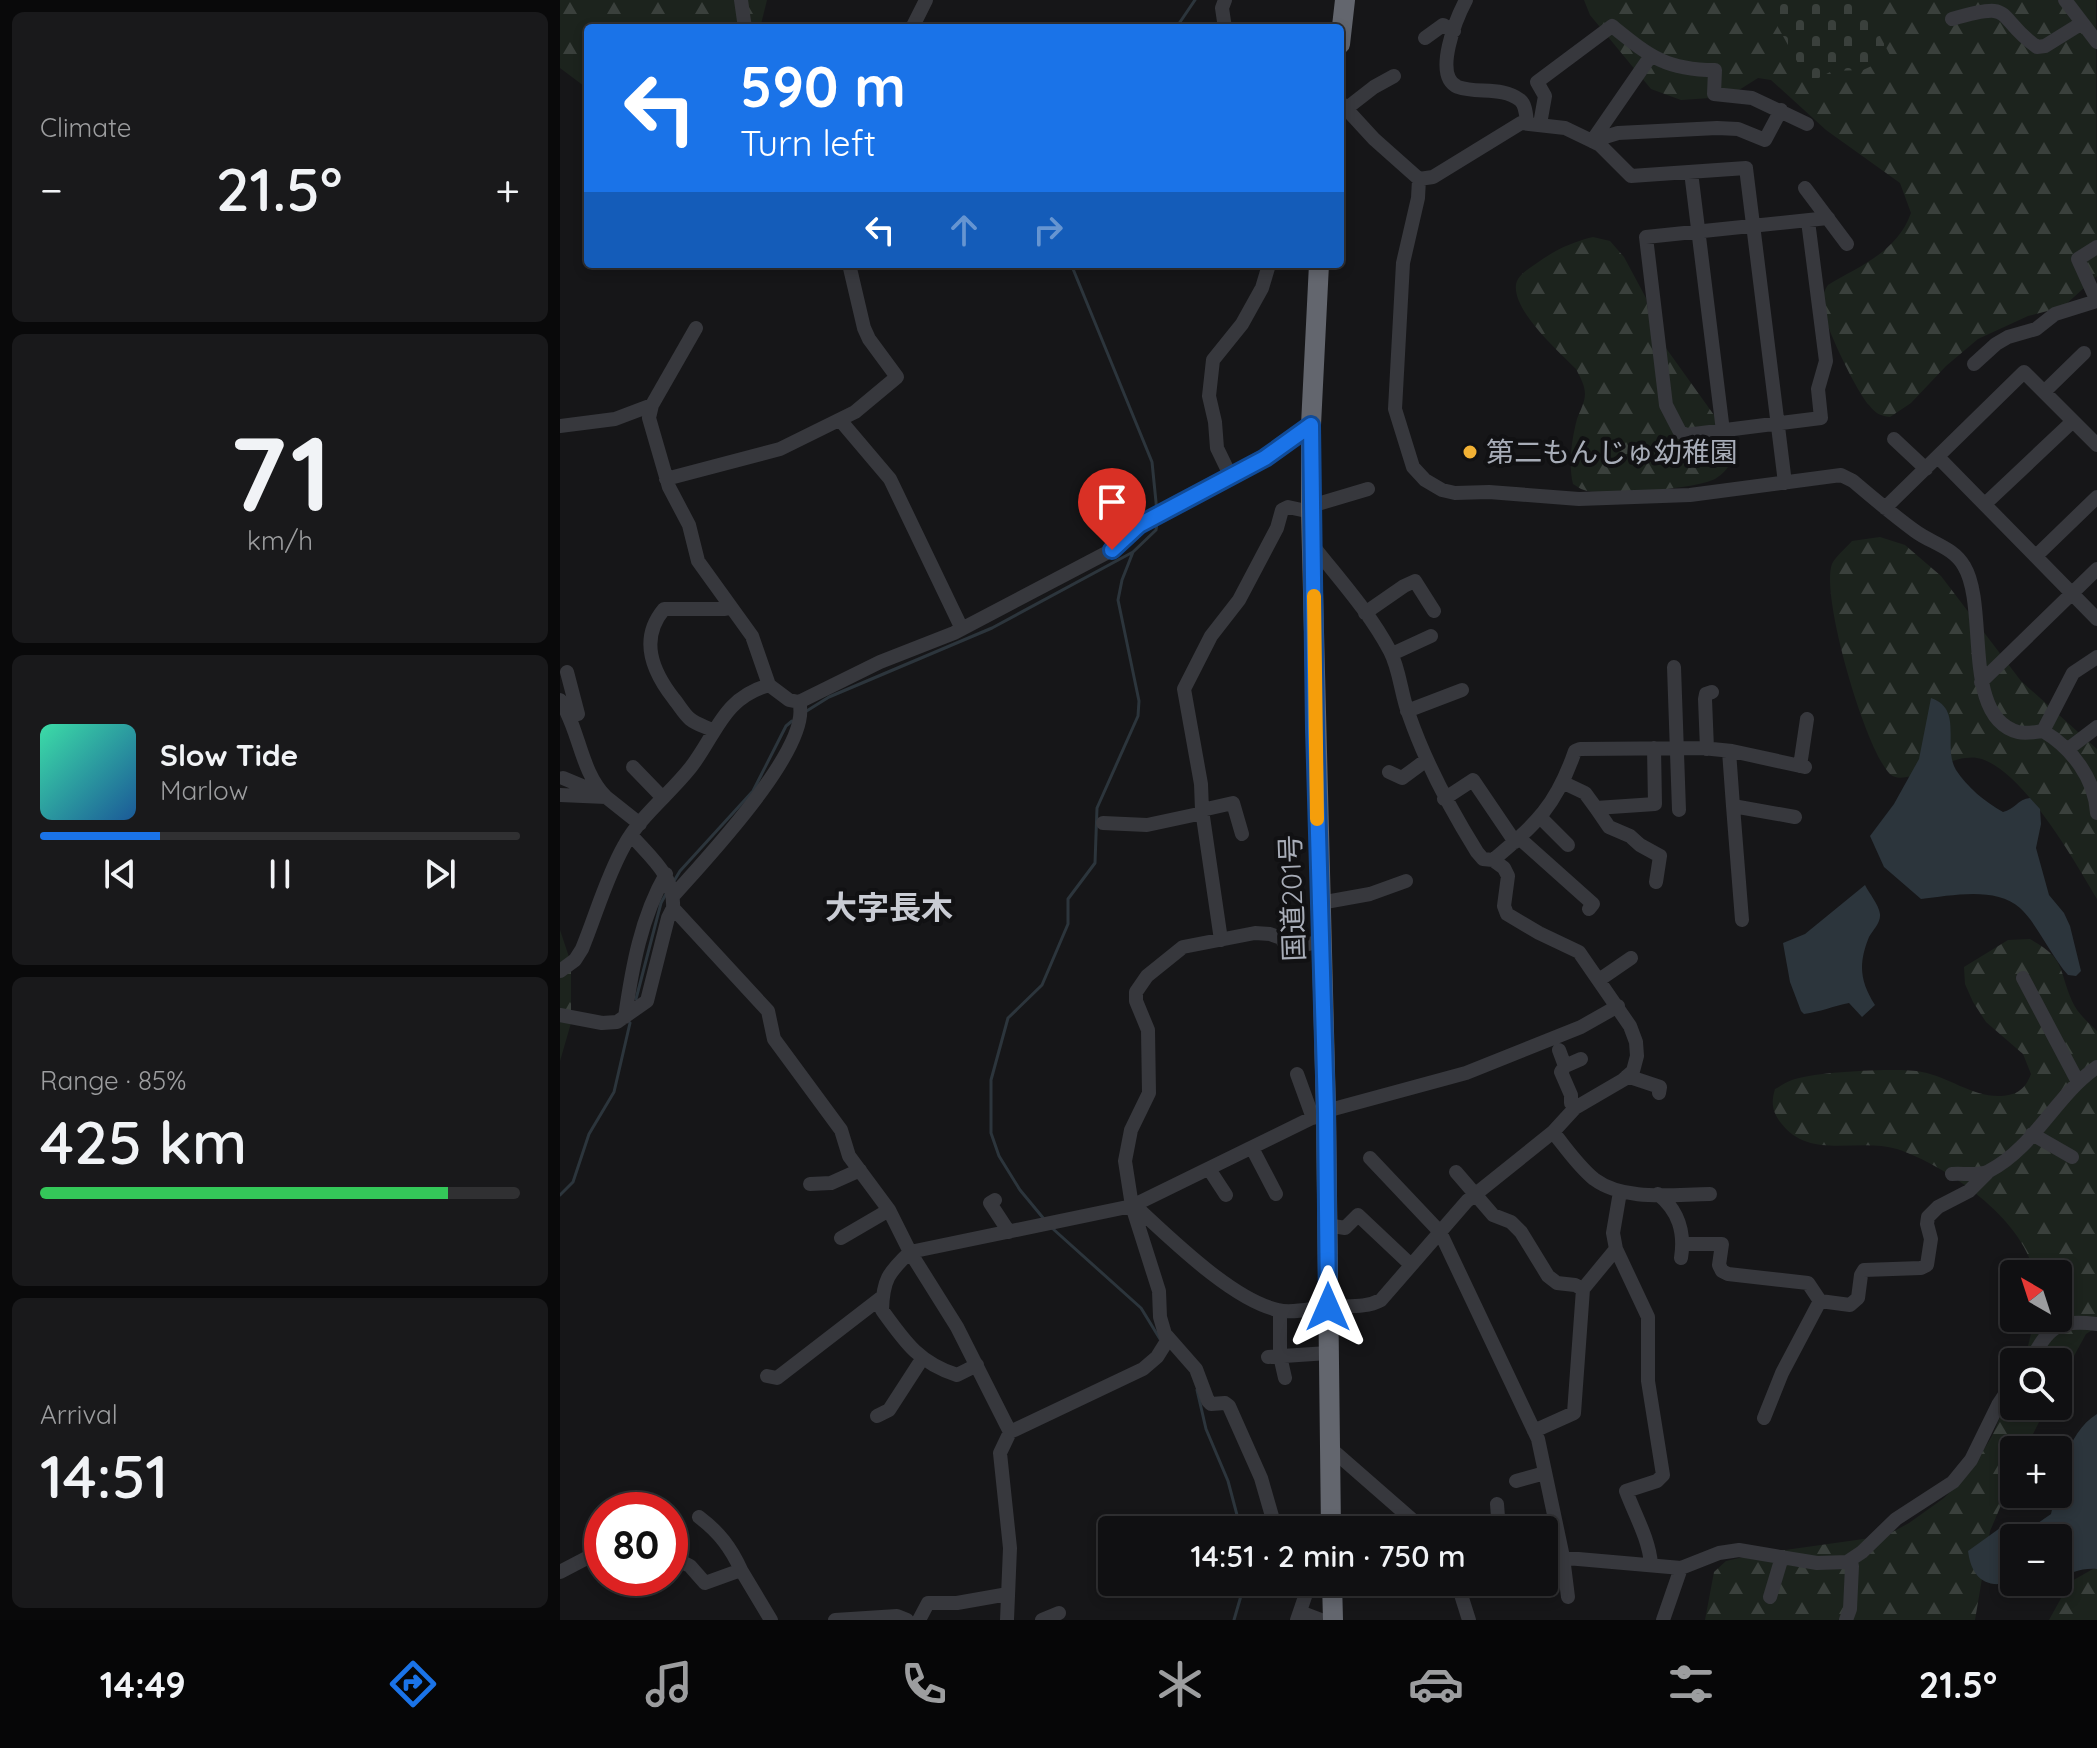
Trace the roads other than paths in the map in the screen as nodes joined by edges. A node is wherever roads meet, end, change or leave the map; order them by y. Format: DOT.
graph roads {
  1 [pos="741,0"];
  2 [pos="926,0"];
  3 [pos="1225,0"];
  4 [pos="1345,0"];
  5 [pos="1466,0"];
  6 [pos="2065,0"];
  7 [pos="1952,19"];
  8 [pos="2082,23"];
  9 [pos="744,24"];
  10 [pos="914,24"];
  11 [pos="1224,24"];
  12 [pos="1342,24"];
  13 [pos="1454,31"];
  14 [pos="1425,38"];
  15 [pos="2097,42"];
  16 [pos="1650,57"];
  17 [pos="1394,76"];
  18 [pos="1344,104"];
  19 [pos="1344,106"];
  20 [pos="1781,110"];
  21 [pos="1534,124"];
  22 [pos="1807,124"];
  23 [pos="1592,141"];
  24 [pos="1691,172"];
  25 [pos="1419,179"];
  26 [pos="1805,188"];
  27 [pos="1828,218"];
  28 [pos="1808,221"];
  29 [pos="1753,226"];
  30 [pos="1698,231"];
  31 [pos="1847,244"];
  32 [pos="2097,247"];
  33 [pos="850,268"];
  34 [pos="1268,268"];
  35 [pos="1319,268"];
  36 [pos="2097,301"];
  37 [pos="696,328"];
  38 [pos="2084,353"];
  39 [pos="1974,364"];
  40 [pos="2044,392"];
  41 [pos="652,405"];
  42 [pos="840,420"];
  43 [pos="2073,421"];
  44 [pos="1778,424"];
  45 [pos="1311,425"];
  46 [pos="560,426"];
  47 [pos="1723,431"];
  48 [pos="1894,439"];
  49 [pos="2097,445"];
  50 [pos="1938,457"];
  51 [pos="1926,469"];
  52 [pos="1231,477"];
  53 [pos="666,479"];
  54 [pos="1785,483"];
  55 [pos="1368,489"];
  56 [pos="2097,497"];
  57 [pos="1985,504"];
  58 [pos="1885,508"];
  59 [pos="1311,509"];
  60 [pos="1314,547"];
  61 [pos="2036,556"];
  62 [pos="2097,569"];
  63 [pos="2072,594"];
  64 [pos="724,609"];
  65 [pos="1434,611"];
  66 [pos="1365,613"];
  67 [pos="2097,619"];
  68 [pos="962,629"];
  69 [pos="1431,636"];
  70 [pos="1392,654"];
  71 [pos="2097,657"];
  72 [pos="1674,667"];
  73 [pos="567,672"];
  74 [pos="1981,682"];
  75 [pos="769,685"];
  76 [pos="1462,690"];
  77 [pos="1712,692"];
  78 [pos="560,700"];
  79 [pos="800,710"];
  80 [pos="1407,711"];
  81 [pos="578,713"];
  82 [pos="1807,719"];
  83 [pos="2097,727"];
  84 [pos="712,730"];
  85 [pos="2043,731"];
  86 [pos="1654,748"];
  87 [pos="1677,748"];
  88 [pos="1707,749"];
  89 [pos="2068,749"];
  90 [pos="1729,751"];
  91 [pos="1425,761"];
  92 [pos="633,767"];
  93 [pos="1389,772"];
  94 [pos="563,778"];
  95 [pos="1564,783"];
  96 [pos="1677,794"];
  97 [pos="560,795"];
  98 [pos="1655,795"];
  99 [pos="606,797"];
  100 [pos="662,797"];
  101 [pos="1444,799"];
  102 [pos="1733,806"];
  103 [pos="1596,808"];
  104 [pos="1679,810"];
  105 [pos="1202,812"];
  106 [pos="2097,813"];
  107 [pos="1795,817"];
  108 [pos="1541,818"];
  109 [pos="1103,823"];
  110 [pos="636,830"];
  111 [pos="1242,834"];
  112 [pos="1517,840"];
  113 [pos="1568,845"];
  114 [pos="1493,860"];
  115 [pos="1406,881"];
  116 [pos="1656,882"];
  117 [pos="671,890"];
  118 [pos="1320,903"];
  119 [pos="1594,903"];
  120 [pos="1742,920"];
  121 [pos="1221,940"];
  122 [pos="1321,941"];
  123 [pos="1631,958"];
  124 [pos="560,971"];
  125 [pos="2023,978"];
  126 [pos="1599,980"];
  127 [pos="1618,1006"];
  128 [pos="560,1015"];
  129 [pos="625,1017"];
  130 [pos="1559,1050"];
  131 [pos="1581,1059"];
  132 [pos="1565,1066"];
  133 [pos="2097,1067"];
  134 [pos="1297,1074"];
  135 [pos="1627,1076"];
  136 [pos="2078,1082"];
  137 [pos="1659,1093"];
  138 [pos="1590,1099"];
  139 [pos="1571,1103"];
  140 [pos="1320,1114"];
  141 [pos="1564,1120"];
  142 [pos="1553,1132"];
  143 [pos="2032,1134"];
  144 [pos="1252,1148"];
  145 [pos="2072,1157"];
  146 [pos="1370,1158"];
  147 [pos="1209,1169"];
  148 [pos="860,1170"];
  149 [pos="1456,1172"];
  150 [pos="1987,1173"];
  151 [pos="1952,1174"];
  152 [pos="810,1184"];
  153 [pos="1620,1192"];
  154 [pos="1276,1194"];
  155 [pos="1658,1194"];
  156 [pos="1710,1194"];
  157 [pos="1226,1195"];
  158 [pos="1475,1195"];
  159 [pos="995,1200"];
  160 [pos="1133,1206"];
  161 [pos="889,1210"];
  162 [pos="1327,1225"];
  163 [pos="1009,1232"];
  164 [pos="1440,1232"];
  165 [pos="841,1238"];
  166 [pos="1616,1249"];
  167 [pos="910,1252"];
  168 [pos="1411,1265"];
  169 [pos="1583,1289"];
  170 [pos="882,1297"];
  171 [pos="1820,1301"];
  172 [pos="1328,1307"];
  173 [pos="1280,1311"];
  174 [pos="2097,1324"];
  175 [pos="1166,1342"];
  176 [pos="2038,1348"];
  177 [pos="1328,1353"];
  178 [pos="1274,1357"];
  179 [pos="922,1359"];
  180 [pos="977,1365"];
  181 [pos="767,1376"];
  182 [pos="1285,1378"];
  183 [pos="2000,1402"];
  184 [pos="877,1416"];
  185 [pos="1764,1418"];
  186 [pos="1534,1431"];
  187 [pos="1010,1432"];
  188 [pos="1329,1447"];
  189 [pos="1545,1473"];
  190 [pos="1516,1481"];
  191 [pos="1497,1504"];
  192 [pos="1272,1516"];
  193 [pos="1330,1516"];
  194 [pos="1408,1516"];
  195 [pos="1498,1516"];
  196 [pos="699,1517"];
  197 [pos="1558,1557"];
  198 [pos="1563,1557"];
  199 [pos="1782,1557"];
  200 [pos="584,1559"];
  201 [pos="1847,1562"];
  202 [pos="1651,1564"];
  203 [pos="688,1565"];
  204 [pos="1681,1568"];
  205 [pos="741,1570"];
  206 [pos="560,1572"];
  207 [pos="1305,1596"];
  208 [pos="1332,1596"];
  209 [pos="1461,1596"];
  210 [pos="1568,1597"];
  211 [pos="1770,1597"];
  212 [pos="1007,1607"];
  213 [pos="1059,1613"];
  214 [pos="1298,1616"];
  215 [pos="771,1620"];
  216 [pos="835,1620"];
  217 [pos="907,1620"];
  218 [pos="919,1620"];
  219 [pos="1019,1620"];
  220 [pos="1042,1620"];
  221 [pos="1321,1620"];
  222 [pos="1333,1620"];
  223 [pos="1469,1620"];
  224 [pos="1663,1620"];
  225 [pos="1846,1620"];
  1 -- 9 [label="street"];
  2 -- 10 [label="street"];
  3 -- 11 [label="street"];
  4 -- 12 [label="highway"];
  5 -- 13 [label="street"];
  6 -- 8 [label="street"];
  7 -- 8 [label="street"];
  8 -- 15 [label="street"];
  13 -- 14 [label="street"];
  13 -- 21 [label="street"];
  16 -- 20 [label="street"];
  16 -- 21 [label="street"];
  16 -- 23 [label="street"];
  17 -- 18 [label="street"];
  19 -- 25 [label="street"];
  20 -- 22 [label="street"];
  20 -- 23 [label="street"];
  21 -- 23 [label="street"];
  21 -- 25 [label="street"];
  23 -- 24 [label="street"];
  24 -- 29 [label="street"];
  24 -- 30 [label="street"];
  25 -- 54 [label="street"];
  26 -- 27 [label="street"];
  27 -- 28 [label="street"];
  27 -- 31 [label="street"];
  28 -- 29 [label="street"];
  28 -- 44 [label="street"];
  29 -- 30 [label="street"];
  29 -- 44 [label="street"];
  30 -- 47 [label="street"];
  30 -- 47 [label="street"];
  32 -- 36 [label="street"];
  33 -- 42 [label="street"];
  34 -- 52 [label="street"];
  35 -- 45 [label="highway, 国道201号"];
  36 -- 39 [label="street"];
  37 -- 41 [label="street"];
  38 -- 40 [label="street"];
  40 -- 43 [label="street"];
  40 -- 50 [label="street"];
  41 -- 46 [label="street"];
  41 -- 53 [label="street"];
  42 -- 53 [label="street"];
  42 -- 68 [label="street"];
  43 -- 49 [label="street"];
  43 -- 57 [label="street"];
  44 -- 47 [label="street"];
  44 -- 54 [label="street"];
  45 -- 52 [label="street"];
  45 -- 59 [label="highway, 国道201号"];
  48 -- 51 [label="street"];
  50 -- 51 [label="street"];
  50 -- 57 [label="street"];
  51 -- 58 [label="street"];
  52 -- 68 [label="street"];
  53 -- 64 [label="street"];
  54 -- 58 [label="street"];
  55 -- 59 [label="street"];
  56 -- 61 [label="street"];
  57 -- 61 [label="street"];
  58 -- 74 [label="street"];
  59 -- 60 [label="highway, 国道201号"];
  59 -- 105 [label="street"];
  60 -- 66 [label="street"];
  60 -- 118 [label="highway, 国道201号"];
  61 -- 63 [label="street"];
  62 -- 63 [label="street"];
  63 -- 67 [label="street"];
  63 -- 74 [label="street"];
  64 -- 75 [label="street"];
  64 -- 84 [label="street"];
  65 -- 66 [label="street"];
  66 -- 70 [label="street"];
  68 -- 79 [label="street"];
  69 -- 70 [label="street"];
  70 -- 80 [label="street"];
  71 -- 85 [label="street"];
  72 -- 87 [label="street"];
  73 -- 81 [label="street"];
  74 -- 85 [label="street"];
  75 -- 79 [label="street"];
  75 -- 84 [label="street"];
  76 -- 80 [label="street"];
  77 -- 88 [label="street"];
  78 -- 81 [label="street"];
  79 -- 117 [label="street"];
  80 -- 91 [label="street"];
  81 -- 99 [label="street"];
  82 -- 90 [label="street"];
  83 -- 89 [label="street"];
  84 -- 100 [label="street"];
  85 -- 89 [label="street"];
  86 -- 87 [label="street"];
  86 -- 95 [label="street"];
  86 -- 98 [label="street"];
  87 -- 88 [label="street"];
  87 -- 96 [label="street"];
  88 -- 90 [label="street"];
  89 -- 106 [label="street"];
  90 -- 102 [label="street"];
  91 -- 93 [label="street"];
  91 -- 101 [label="street"];
  92 -- 100 [label="street"];
  94 -- 99 [label="street"];
  95 -- 103 [label="street"];
  95 -- 108 [label="street"];
  96 -- 98 [label="street"];
  96 -- 104 [label="street"];
  97 -- 99 [label="street"];
  98 -- 103 [label="street"];
  99 -- 110 [label="street"];
  100 -- 110 [label="street"];
  101 -- 112 [label="street"];
  101 -- 114 [label="street"];
  102 -- 107 [label="street"];
  102 -- 120 [label="street"];
  103 -- 116 [label="street"];
  105 -- 109 [label="street"];
  105 -- 111 [label="street"];
  105 -- 121 [label="street"];
  108 -- 112 [label="street"];
  108 -- 113 [label="street"];
  110 -- 117 [label="street"];
  110 -- 124 [label="street"];
  112 -- 114 [label="street"];
  112 -- 119 [label="street"];
  114 -- 126 [label="street"];
  115 -- 118 [label="street"];
  117 -- 129 [label="street"];
  117 -- 129 [label="street"];
  117 -- 148 [label="street"];
  118 -- 122 [label="highway, 国道201号"];
  121 -- 122 [label="street"];
  121 -- 160 [label="street"];
  122 -- 140 [label="highway, 国道201号"];
  123 -- 126 [label="street"];
  125 -- 136 [label="street"];
  126 -- 127 [label="street"];
  127 -- 135 [label="street"];
  127 -- 140 [label="street"];
  128 -- 129 [label="street"];
  130 -- 132 [label="street"];
  131 -- 132 [label="street"];
  132 -- 139 [label="street"];
  133 -- 136 [label="street"];
  134 -- 140 [label="street"];
  135 -- 137 [label="street"];
  135 -- 138 [label="street"];
  136 -- 143 [label="street"];
  138 -- 139 [label="street"];
  138 -- 141 [label="street"];
  139 -- 141 [label="street"];
  140 -- 144 [label="street"];
  140 -- 162 [label="highway, 国道201号"];
  141 -- 142 [label="street"];
  142 -- 153 [label="street"];
  142 -- 158 [label="street"];
  143 -- 145 [label="street"];
  143 -- 150 [label="street"];
  144 -- 147 [label="street"];
  144 -- 154 [label="street"];
  146 -- 164 [label="street"];
  147 -- 157 [label="street"];
  147 -- 160 [label="street"];
  148 -- 152 [label="street"];
  148 -- 161 [label="street"];
  149 -- 158 [label="street"];
  150 -- 151 [label="street"];
  150 -- 171 [label="street"];
  153 -- 155 [label="street"];
  153 -- 166 [label="street"];
  155 -- 156 [label="street"];
  155 -- 171 [label="street"];
  158 -- 164 [label="street"];
  158 -- 169 [label="street"];
  159 -- 163 [label="street"];
  160 -- 163 [label="street"];
  160 -- 173 [label="street"];
  160 -- 175 [label="street"];
  161 -- 165 [label="street"];
  161 -- 167 [label="street"];
  162 -- 168 [label="street"];
  162 -- 172 [label="highway, 国道201号"];
  163 -- 167 [label="street"];
  164 -- 168 [label="street"];
  164 -- 186 [label="street"];
  166 -- 169 [label="street"];
  166 -- 202 [label="street"];
  167 -- 170 [label="street"];
  167 -- 180 [label="street"];
  168 -- 172 [label="street"];
  169 -- 186 [label="street"];
  170 -- 179 [label="street"];
  170 -- 181 [label="street"];
  171 -- 185 [label="street"];
  172 -- 173 [label="street"];
  172 -- 177 [label="highway, 国道201号"];
  173 -- 178 [label="street"];
  174 -- 176 [label="street"];
  175 -- 187 [label="street"];
  175 -- 192 [label="street"];
  177 -- 178 [label="street"];
  177 -- 188 [label="highway, 国道201号"];
  178 -- 182 [label="street"];
  179 -- 180 [label="street"];
  179 -- 184 [label="street"];
  180 -- 187 [label="street"];
  183 -- 201 [label="street"];
  186 -- 189 [label="street"];
  187 -- 212 [label="street"];
  188 -- 193 [label="highway, 国道201号"];
  188 -- 194 [label="street"];
  189 -- 190 [label="street"];
  189 -- 198 [label="street"];
  191 -- 195 [label="street"];
  196 -- 205 [label="street"];
  197 -- 198 [label="street"];
  198 -- 202 [label="street"];
  198 -- 210 [label="street"];
  199 -- 201 [label="street"];
  199 -- 204 [label="street"];
  199 -- 211 [label="street"];
  200 -- 206 [label="street"];
  201 -- 225 [label="street"];
  202 -- 204 [label="street"];
  203 -- 205 [label="street"];
  204 -- 224 [label="street"];
  205 -- 215 [label="street"];
  207 -- 214 [label="street"];
  208 -- 222 [label="highway"];
  209 -- 223 [label="street"];
  212 -- 218 [label="street"];
  212 -- 219 [label="street"];
  213 -- 220 [label="street"];
  214 -- 221 [label="street"];
  216 -- 217 [label="street"];
}
